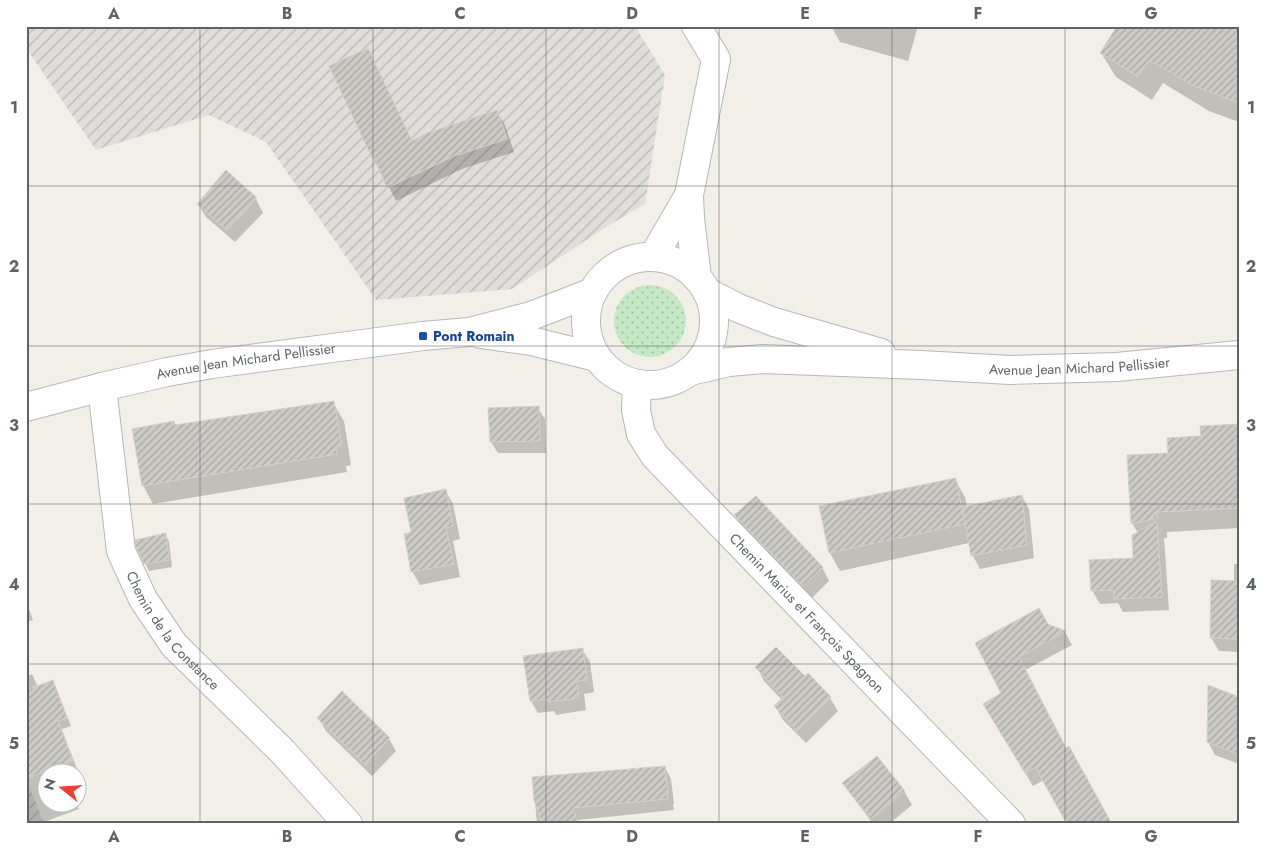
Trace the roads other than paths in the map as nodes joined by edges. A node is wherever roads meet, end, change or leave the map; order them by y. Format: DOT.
graph roads {
  1 [pos="696,26"];
  2 [pos="690,195"];
  3 [pos="653,257"];
  4 [pos="702,285"];
  5 [pos="593,292"];
  6 [pos="469,332"];
  7 [pos="1239,355"];
  8 [pos="596,357"];
  9 [pos="921,365"];
  10 [pos="690,371"];
  11 [pos="637,385"];
  12 [pos="102,386"];
  13 [pos="26,407"];
  14 [pos="348,824"];
  15 [pos="1011,824"];
  1 -- 2 [label="street"];
  2 -- 3 [label="street"];
  2 -- 4 [label="street"];
  3 -- 4 [label="street"];
  3 -- 5 [label="street"];
  4 -- 9 [label="street, Avenue Jean Michard Pellissier"];
  4 -- 10 [label="street"];
  5 -- 6 [label="street, Avenue Jean Michard Pellissier"];
  5 -- 8 [label="street"];
  6 -- 8 [label="street, Avenue Jean Michard Pellissier"];
  6 -- 12 [label="street, Avenue Jean Michard Pellissier"];
  7 -- 9 [label="street, Avenue Jean Michard Pellissier"];
  8 -- 11 [label="street"];
  9 -- 10 [label="street, Avenue Jean Michard Pellissier"];
  10 -- 11 [label="street"];
  11 -- 15 [label="street, Chemin Marius et François Spagnon"];
  12 -- 13 [label="street, Avenue Jean Michard Pellissier"];
  12 -- 14 [label="street, Chemin de la Constance"];
}
